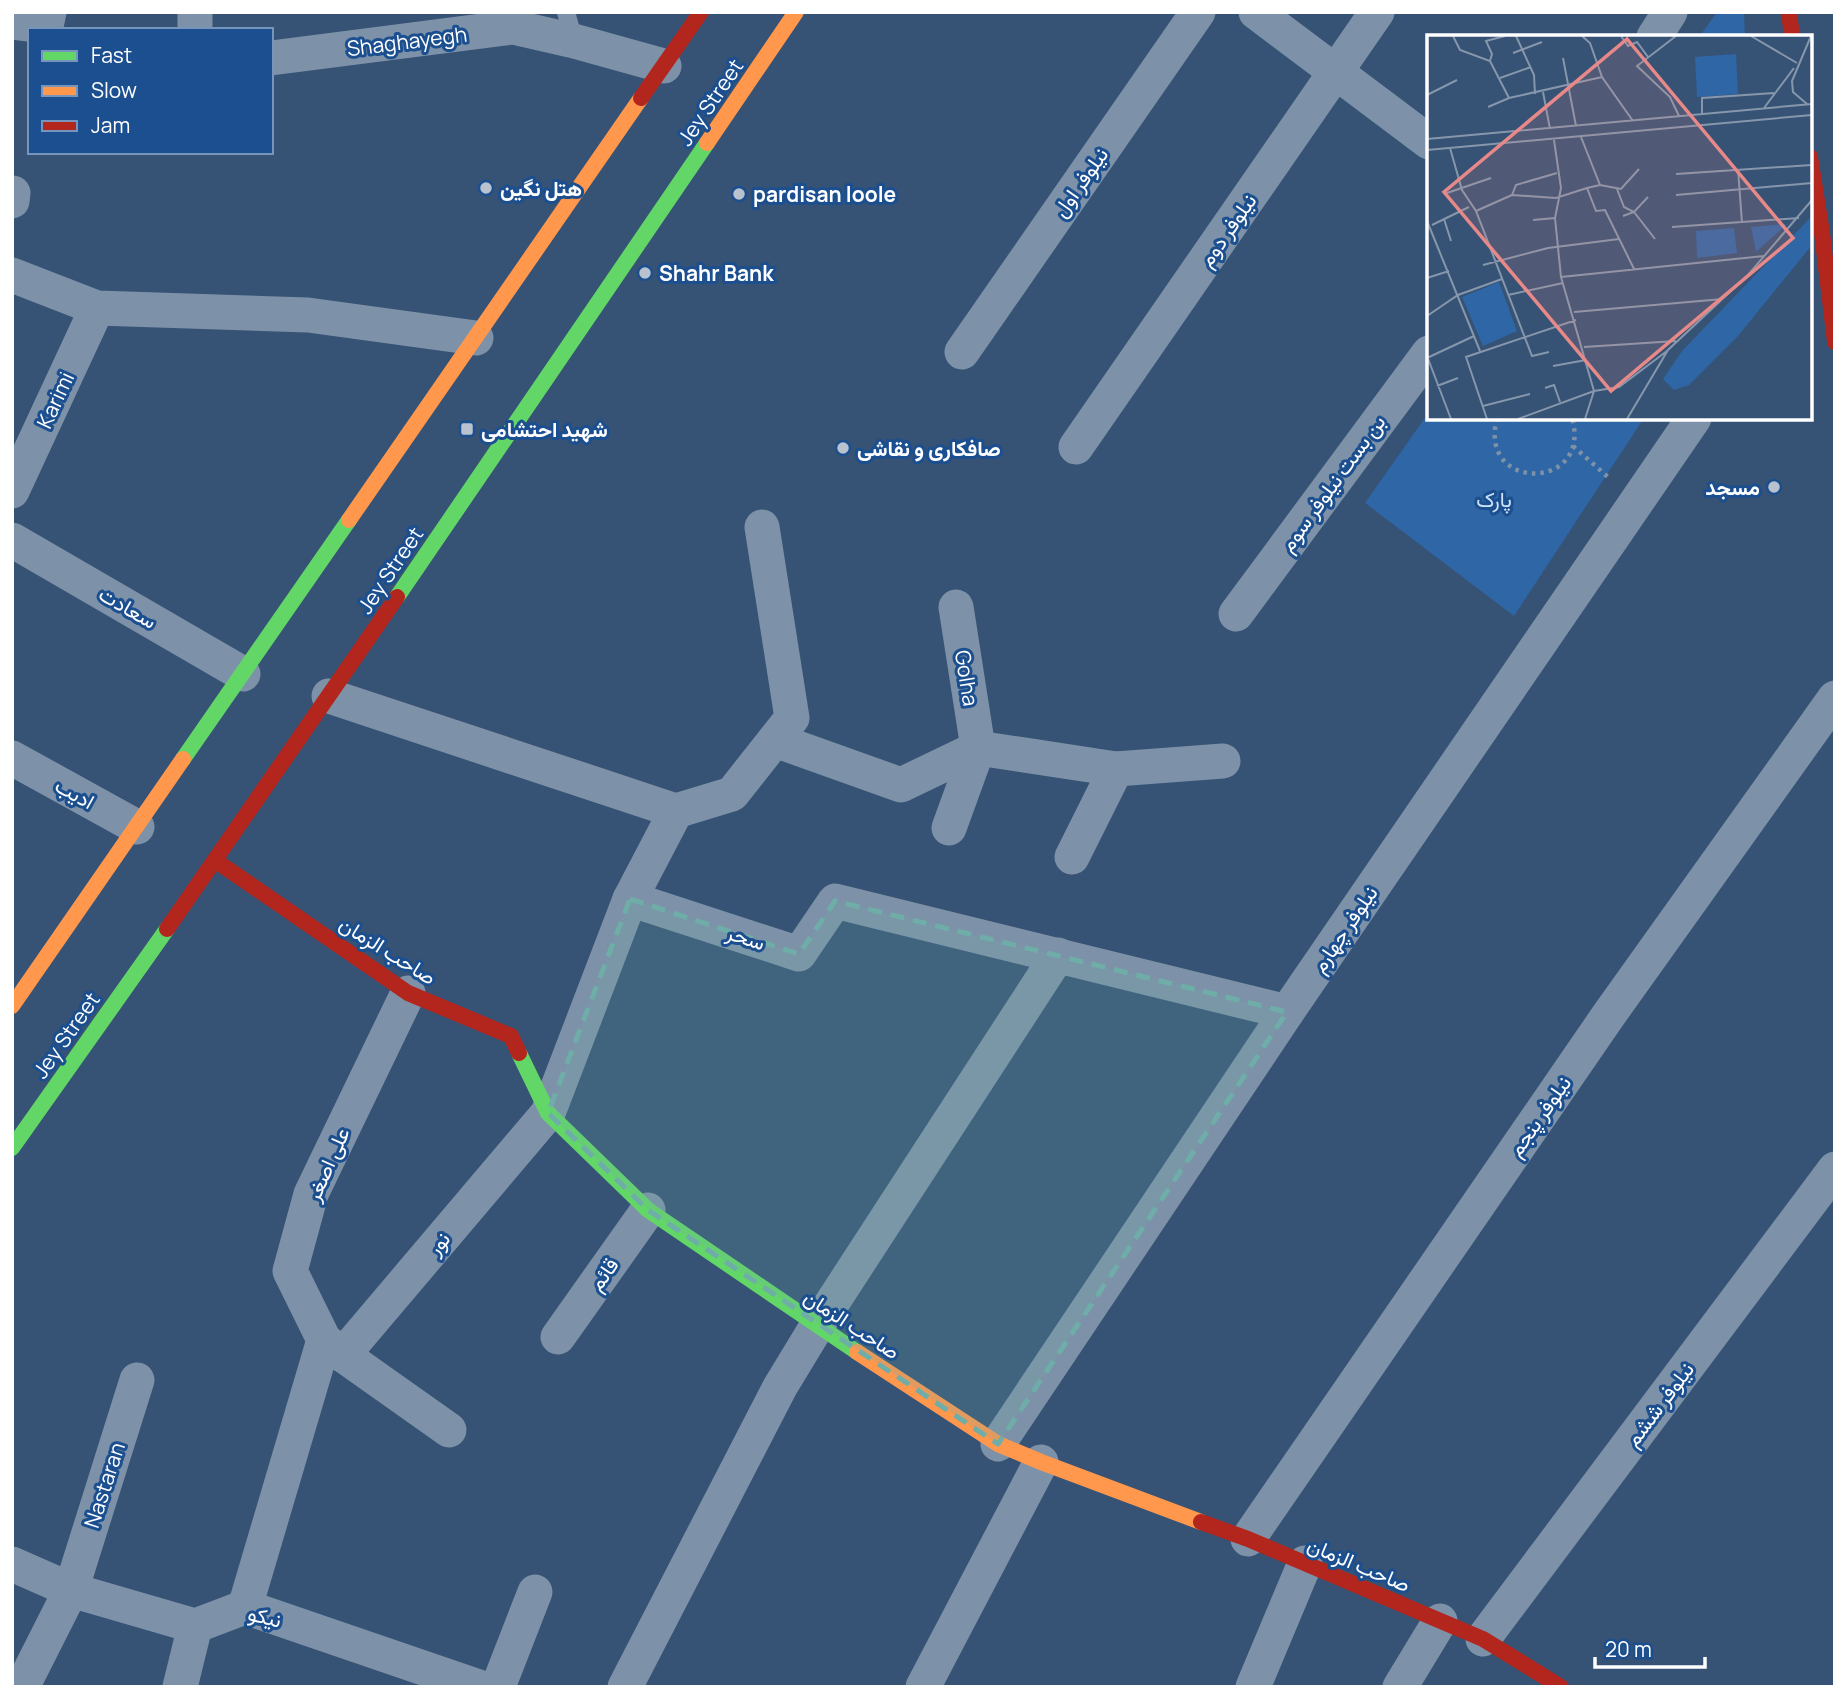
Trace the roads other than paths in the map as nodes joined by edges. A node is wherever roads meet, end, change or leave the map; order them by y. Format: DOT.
graph roads {
  1 [pos="49,12"];
  2 [pos="701,12"];
  3 [pos="796,12"];
  4 [pos="1198,12"];
  5 [pos="1256,12"];
  6 [pos="1377,12"];
  7 [pos="1670,12"];
  8 [pos="1788,12"];
  9 [pos="12,22"];
  10 [pos="570,27"];
  11 [pos="1655,35"];
  12 [pos="1792,35"];
  13 [pos="273,58"];
  14 [pos="664,66"];
  15 [pos="1335,73"];
  16 [pos="1427,141"];
  17 [pos="1812,185"];
  18 [pos="13,193"];
  19 [pos="12,201"];
  20 [pos="1816,241"];
  21 [pos="12,275"];
  22 [pos="97,308"];
  23 [pos="476,338"];
  24 [pos="1835,342"];
  25 [pos="962,352"];
  26 [pos="1427,356"];
  27 [pos="1693,420"];
  28 [pos="1076,447"];
  29 [pos="12,491"];
  30 [pos="762,527"];
  31 [pos="12,540"];
  32 [pos="956,607"];
  33 [pos="1236,614"];
  34 [pos="243,674"];
  35 [pos="329,696"];
  36 [pos="1835,698"];
  37 [pos="775,740"];
  38 [pos="978,748"];
  39 [pos="12,758"];
  40 [pos="1223,761"];
  41 [pos="1116,769"];
  42 [pos="676,811"];
  43 [pos="137,827"];
  44 [pos="949,828"];
  45 [pos="1072,857"];
  46 [pos="216,861"];
  47 [pos="631,899"];
  48 [pos="1058,956"];
  49 [pos="408,993"];
  50 [pos="12,1006"];
  51 [pos="1287,1012"];
  52 [pos="548,1113"];
  53 [pos="12,1147"];
  54 [pos="1835,1169"];
  55 [pos="648,1210"];
  56 [pos="817,1326"];
  57 [pos="558,1337"];
  58 [pos="333,1348"];
  59 [pos="137,1380"];
  60 [pos="449,1430"];
  61 [pos="998,1444"];
  62 [pos="1041,1462"];
  63 [pos="1248,1539"];
  64 [pos="1305,1563"];
  65 [pos="12,1564"];
  66 [pos="71,1590"];
  67 [pos="534,1592"];
  68 [pos="245,1607"];
  69 [pos="1440,1621"];
  70 [pos="195,1626"];
  71 [pos="1483,1639"];
  72 [pos="439,1680"];
  73 [pos="22,1687"];
  74 [pos="180,1687"];
  75 [pos="479,1687"];
  76 [pos="498,1687"];
  77 [pos="625,1687"];
  78 [pos="923,1687"];
  79 [pos="1253,1687"];
  80 [pos="1400,1687"];
  81 [pos="1561,1687"];
  1 -- 9 [label="street"];
  2 -- 14 [label="main road"];
  3 -- 35 [label="main road, Jey Street"];
  4 -- 25 [label="street, نیلوفر اول"];
  5 -- 15 [label="street"];
  6 -- 15 [label="street, نیلوفر دوم"];
  7 -- 11 [label="street"];
  8 -- 12 [label="main road"];
  10 -- 13 [label="street, Shaghayegh"];
  10 -- 14 [label="street, Shaghayegh"];
  14 -- 23 [label="main road"];
  15 -- 16 [label="street"];
  15 -- 28 [label="street, نیلوفر دوم"];
  17 -- 20 [label="main road"];
  18 -- 19 [label="street"];
  20 -- 24 [label="main road"];
  21 -- 22 [label="street"];
  22 -- 23 [label="street"];
  22 -- 29 [label="street, Karimi"];
  23 -- 34 [label="main road"];
  26 -- 33 [label="street, بن بست نیلوفر سوم"];
  27 -- 51 [label="street, نیلوفر چهارم"];
  30 -- 37 [label="street"];
  31 -- 34 [label="street, سعادت"];
  32 -- 38 [label="street, Golha"];
  34 -- 43 [label="main road"];
  35 -- 42 [label="street"];
  35 -- 46 [label="main road, Jey Street"];
  36 -- 63 [label="street, نیلوفر پنجم"];
  37 -- 38 [label="street"];
  37 -- 42 [label="street"];
  38 -- 41 [label="street"];
  38 -- 44 [label="street"];
  39 -- 43 [label="street, ادیب"];
  40 -- 41 [label="street"];
  41 -- 45 [label="street"];
  42 -- 47 [label="street"];
  43 -- 50 [label="main road"];
  46 -- 49 [label="main road, صاحب الزمان"];
  46 -- 53 [label="main road, Jey Street"];
  47 -- 48 [label="street, سحر"];
  47 -- 52 [label="street, نور"];
  48 -- 51 [label="street, سحر"];
  48 -- 56 [label="street"];
  49 -- 52 [label="main road, صاحب الزمان"];
  49 -- 58 [label="street, علی اصغر"];
  51 -- 61 [label="street, نیلوفر چهارم"];
  52 -- 55 [label="main road, صاحب الزمان"];
  52 -- 58 [label="street, نور"];
  54 -- 71 [label="street, نیلوفر ششم"];
  55 -- 56 [label="main road, صاحب الزمان"];
  55 -- 57 [label="street, قائم"];
  56 -- 61 [label="main road, صاحب الزمان"];
  56 -- 77 [label="street"];
  58 -- 60 [label="street"];
  58 -- 68 [label="street"];
  59 -- 66 [label="street, Nastaran"];
  61 -- 62 [label="main road, صاحب الزمان"];
  62 -- 63 [label="main road, صاحب الزمان"];
  62 -- 78 [label="street"];
  63 -- 64 [label="main road, صاحب الزمان"];
  64 -- 69 [label="main road, صاحب الزمان"];
  64 -- 79 [label="street"];
  65 -- 66 [label="street"];
  66 -- 70 [label="street"];
  66 -- 73 [label="street, Nastaran"];
  67 -- 76 [label="street"];
  68 -- 70 [label="street, نیکو"];
  68 -- 72 [label="street, نیکو"];
  69 -- 71 [label="main road, صاحب الزمان"];
  69 -- 80 [label="street"];
  70 -- 74 [label="street"];
  71 -- 81 [label="main road, صاحب الزمان"];
  72 -- 75 [label="street, نیکو"];
}
